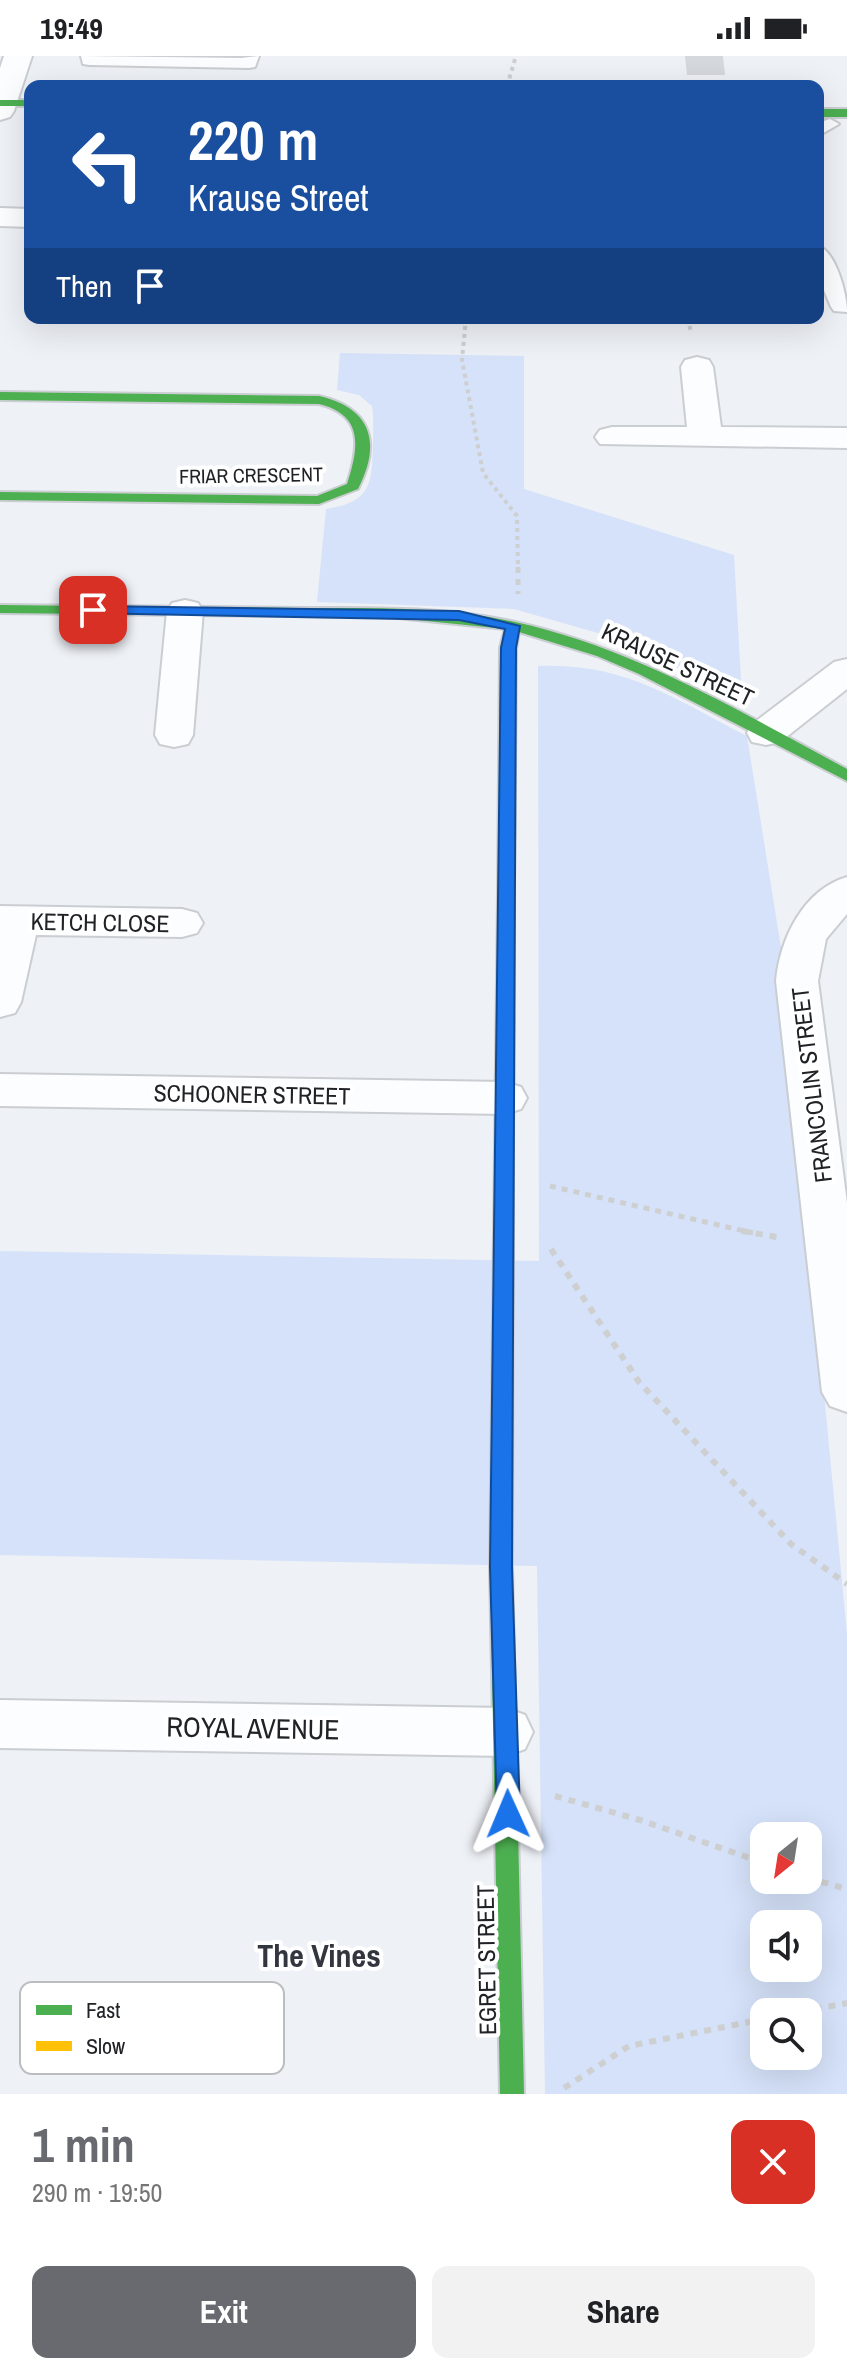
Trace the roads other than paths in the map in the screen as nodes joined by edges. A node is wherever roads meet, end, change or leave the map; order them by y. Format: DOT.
graph roads {
  1 [pos="18,56"];
  2 [pos="90,56"];
  3 [pos="241,59"];
  4 [pos="230,80"];
  5 [pos="8,105"];
  6 [pos="847,113"];
  7 [pos="824,121"];
  8 [pos="0,217"];
  9 [pos="24,218"];
  10 [pos="824,266"];
  11 [pos="841,307"];
  12 [pos="697,367"];
  13 [pos="0,396"];
  14 [pos="705,436"];
  15 [pos="612,437"];
  16 [pos="847,438"];
  17 [pos="0,496"];
  18 [pos="0,609"];
  19 [pos="185,611"];
  20 [pos="513,626"];
  21 [pos="847,670"];
  22 [pos="766,733"];
  23 [pos="174,735"];
  24 [pos="847,776"];
  25 [pos="847,891"];
  26 [pos="9,920"];
  27 [pos="182,923"];
  28 [pos="0,1002"];
  29 [pos="0,1090"];
  30 [pos="505,1098"];
  31 [pos="838,1271"];
  32 [pos="847,1392"];
  33 [pos="0,1724"];
  34 [pos="507,1758"];
  35 [pos="512,2094"];
  1 -- 5 [label="street"];
  2 -- 3 [label="lane"];
  3 -- 4 [label="lane"];
  6 -- 7 [label="street"];
  8 -- 9 [label="street"];
  10 -- 11 [label="lane"];
  12 -- 14 [label="street"];
  13 -- 17 [label="street, FRIAR CRESCENT"];
  14 -- 15 [label="street"];
  14 -- 16 [label="street"];
  18 -- 19 [label="street, KRAUSE STREET"];
  19 -- 20 [label="street, KRAUSE STREET"];
  19 -- 23 [label="street"];
  20 -- 22 [label="street, KRAUSE STREET"];
  20 -- 30 [label="street, EGRET STREET"];
  21 -- 22 [label="street"];
  22 -- 24 [label="street, KRAUSE STREET"];
  25 -- 31 [label="street, FRANCOLIN STREET"];
  26 -- 27 [label="street, KETCH CLOSE"];
  26 -- 28 [label="street, KETCH CLOSE"];
  29 -- 30 [label="street, SCHOONER STREET"];
  30 -- 34 [label="street, EGRET STREET"];
  31 -- 32 [label="street, FRANCOLIN STREET"];
  33 -- 34 [label="street, ROYAL AVENUE"];
  34 -- 35 [label="street, EGRET STREET"];
}
